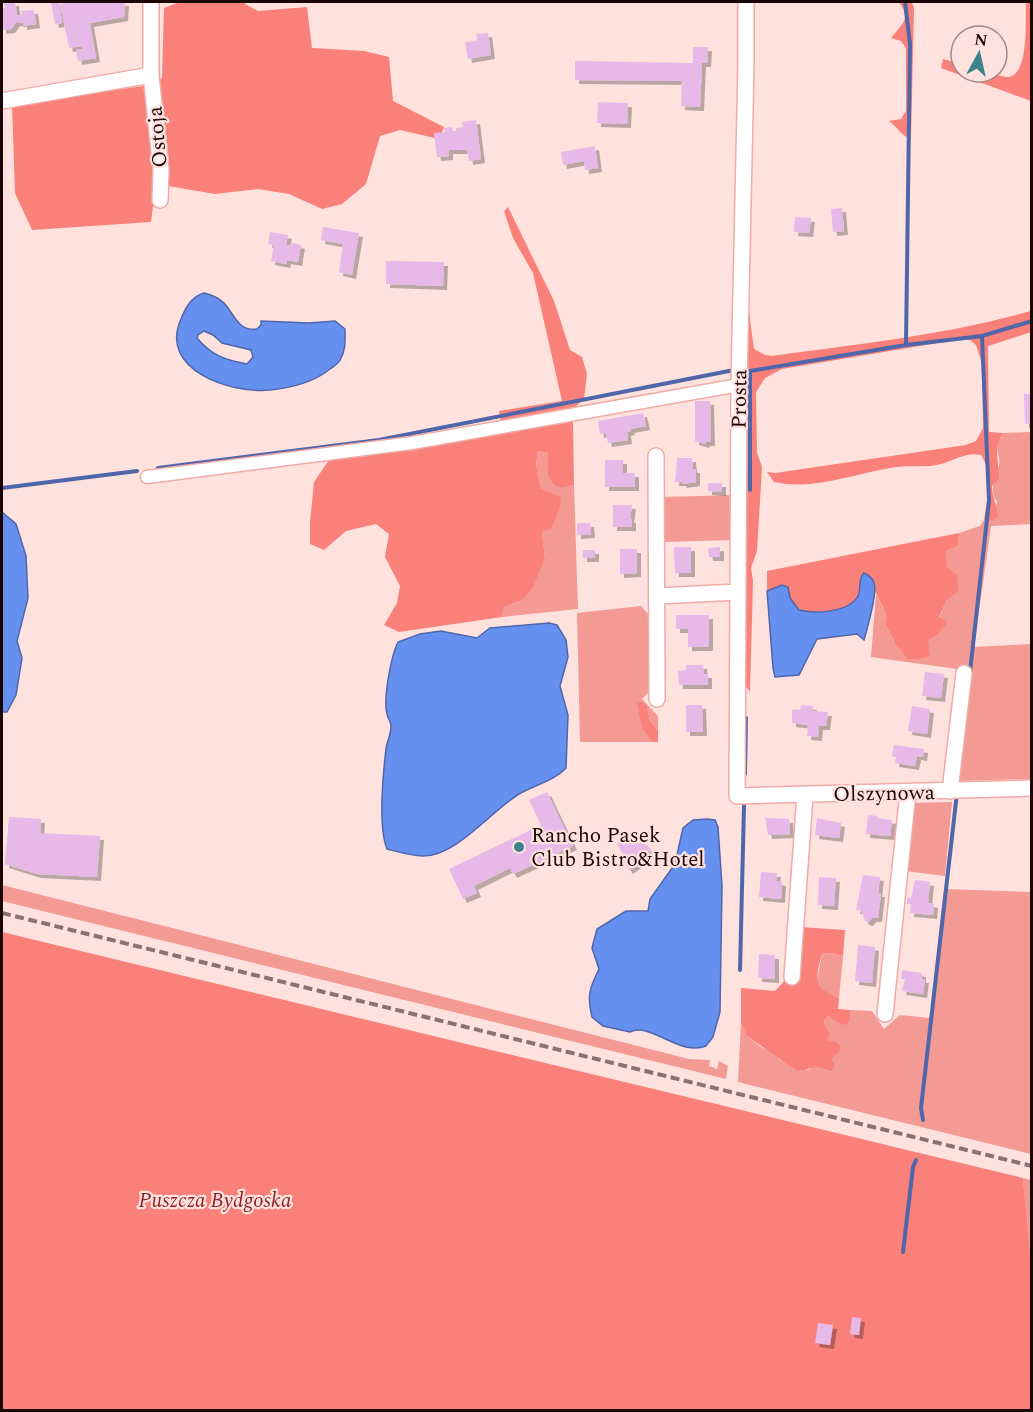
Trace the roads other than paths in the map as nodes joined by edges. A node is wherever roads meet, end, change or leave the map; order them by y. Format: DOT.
graph roads {
  1 [pos="151,2"];
  2 [pos="746,2"];
  3 [pos="151,75"];
  4 [pos="2,101"];
  5 [pos="160,200"];
  6 [pos="739,385"];
  7 [pos="656,456"];
  8 [pos="147,477"];
  9 [pos="738,592"];
  10 [pos="657,596"];
  11 [pos="964,673"];
  12 [pos="657,699"];
  13 [pos="1032,788"];
  14 [pos="954,791"];
  15 [pos="908,792"];
  16 [pos="805,795"];
  17 [pos="737,796"];
  18 [pos="792,977"];
  19 [pos="885,1014"];
  1 -- 3 [label="street, Ostoja"];
  2 -- 6 [label="street, Prosta"];
  3 -- 4 [label="street"];
  3 -- 5 [label="street, Ostoja"];
  6 -- 8 [label="street"];
  6 -- 9 [label="street, Prosta"];
  7 -- 10 [label="street"];
  9 -- 10 [label="street"];
  9 -- 17 [label="street, Prosta"];
  10 -- 12 [label="street"];
  11 -- 14 [label="street"];
  13 -- 14 [label="street, Olszynowa"];
  14 -- 15 [label="street, Olszynowa"];
  15 -- 16 [label="street, Olszynowa"];
  15 -- 19 [label="street"];
  16 -- 17 [label="street, Olszynowa"];
  16 -- 18 [label="street"];
}
